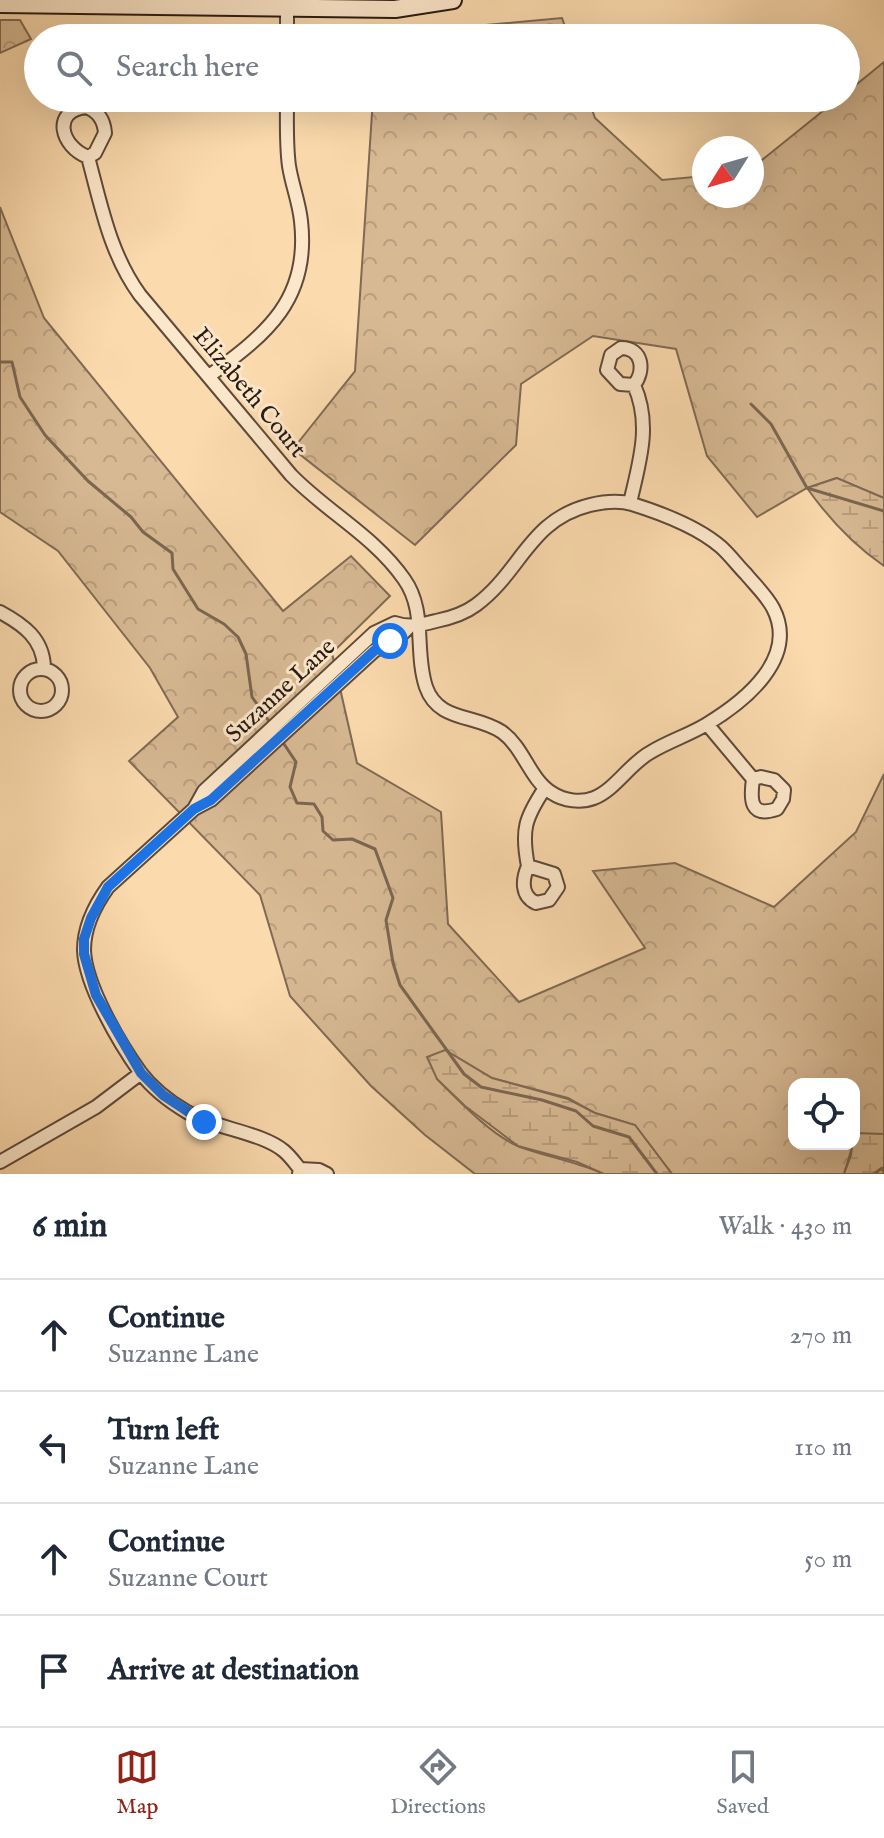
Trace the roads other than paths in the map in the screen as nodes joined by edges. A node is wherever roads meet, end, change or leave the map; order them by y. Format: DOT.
graph roads {
  1 [pos="453,0"];
  2 [pos="0,4"];
  3 [pos="287,9"];
  4 [pos="287,24"];
  5 [pos="287,112"];
  6 [pos="88,157"];
  7 [pos="209,376"];
  8 [pos="634,385"];
  9 [pos="630,503"];
  10 [pos="0,612"];
  11 [pos="414,627"];
  12 [pos="44,667"];
  13 [pos="707,724"];
  14 [pos="753,779"];
  15 [pos="545,788"];
  16 [pos="528,866"];
  17 [pos="141,1073"];
  18 [pos="0,1162"];
  19 [pos="300,1172"];
  20 [pos="327,1174"];
  1 -- 3 [label="street"];
  2 -- 3 [label="street"];
  3 -- 4 [label="street"];
  5 -- 7 [label="street"];
  6 -- 7 [label="street, Elizabeth Court"];
  7 -- 11 [label="street, Elizabeth Court"];
  8 -- 9 [label="street"];
  9 -- 11 [label="street, Suzanne Lane"];
  9 -- 13 [label="street, Suzanne Lane"];
  10 -- 12 [label="street"];
  11 -- 15 [label="street"];
  11 -- 17 [label="street, Suzanne Lane"];
  13 -- 14 [label="street"];
  13 -- 15 [label="street, Suzanne Lane"];
  15 -- 16 [label="street"];
  17 -- 18 [label="street"];
  17 -- 19 [label="street, Suzanne Lane"];
  19 -- 20 [label="street"];
}
